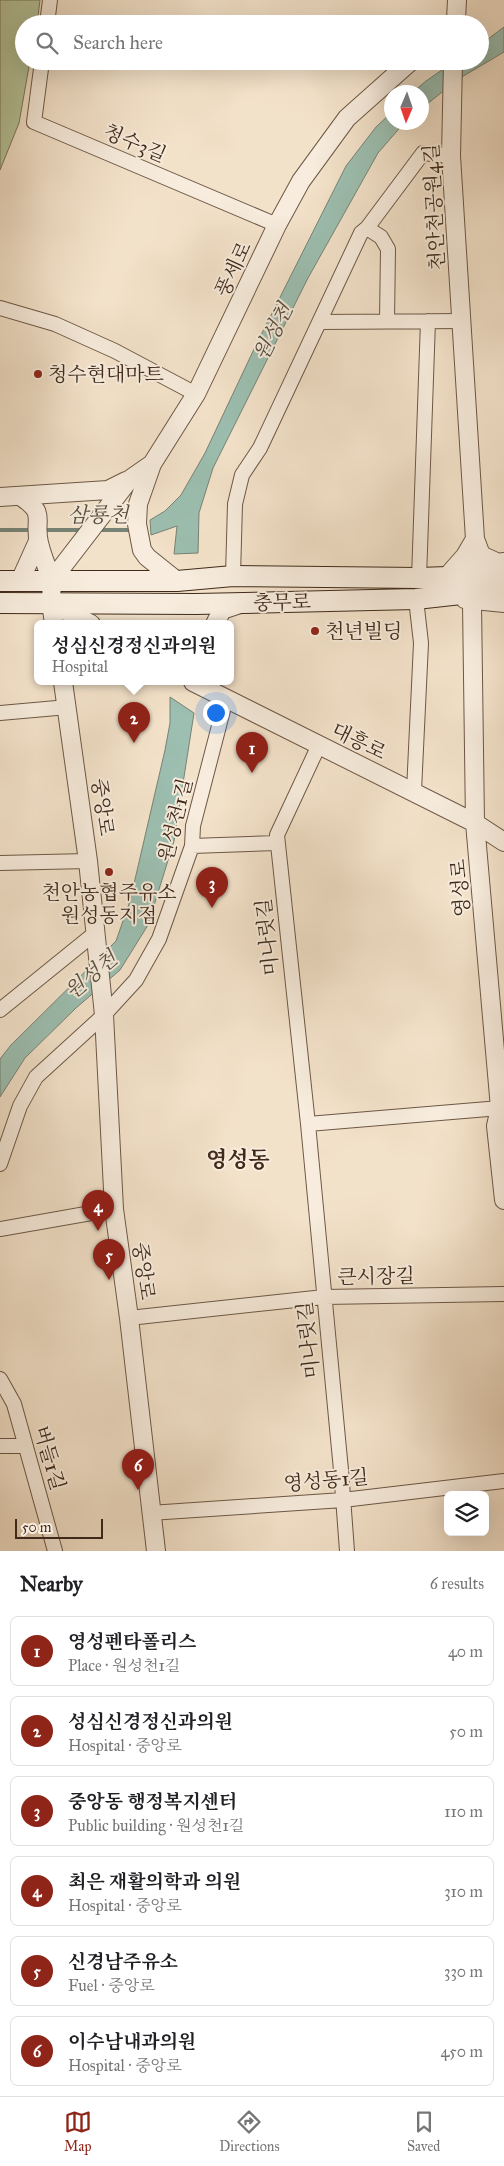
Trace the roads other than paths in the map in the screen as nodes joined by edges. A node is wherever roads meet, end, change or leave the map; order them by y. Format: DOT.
graph roads {
  1 [pos="50,0"];
  2 [pos="457,0"];
  3 [pos="48,15"];
  4 [pos="456,15"];
  5 [pos="41,70"];
  6 [pos="400,70"];
  7 [pos="453,70"];
  8 [pos="451,156"];
  9 [pos="277,225"];
  10 [pos="366,228"];
  11 [pos="0,308"];
  12 [pos="387,321"];
  13 [pos="428,321"];
  14 [pos="463,321"];
  15 [pos="320,322"];
  16 [pos="196,394"];
  17 [pos="152,464"];
  18 [pos="128,480"];
  19 [pos="20,496"];
  20 [pos="0,497"];
  21 [pos="475,539"];
  22 [pos="501,565"];
  23 [pos="42,568"];
  24 [pos="233,576"];
  25 [pos="419,578"];
  26 [pos="0,581"];
  27 [pos="20,581"];
  28 [pos="176,581"];
  29 [pos="446,583"];
  30 [pos="504,592"];
  31 [pos="416,599"];
  32 [pos="51,602"];
  33 [pos="0,603"];
  34 [pos="242,603"];
  35 [pos="472,603"];
  36 [pos="504,605"];
  37 [pos="53,620"];
  38 [pos="83,620"];
  39 [pos="217,620"];
  40 [pos="64,685"];
  41 [pos="201,685"];
  42 [pos="218,691"];
  43 [pos="68,707"];
  44 [pos="0,713"];
  45 [pos="319,744"];
  46 [pos="414,791"];
  47 [pos="475,823"];
  48 [pos="277,839"];
  49 [pos="504,842"];
  50 [pos="192,846"];
  51 [pos="88,861"];
  52 [pos="0,863"];
  53 [pos="95,936"];
  54 [pos="0,1010"];
  55 [pos="104,1016"];
  56 [pos="500,1108"];
  57 [pos="308,1124"];
  58 [pos="500,1131"];
  59 [pos="0,1164"];
  60 [pos="504,1200"];
  61 [pos="114,1209"];
  62 [pos="0,1229"];
  63 [pos="504,1294"];
  64 [pos="324,1297"];
  65 [pos="129,1318"];
  66 [pos="0,1379"];
  67 [pos="0,1446"];
  68 [pos="25,1446"];
  69 [pos="504,1481"];
  70 [pos="342,1500"];
  71 [pos="150,1513"];
  72 [pos="55,1551"];
  73 [pos="156,1551"];
  74 [pos="346,1551"];
  1 -- 3 [label="street"];
  2 -- 4 [label="street"];
  5 -- 9 [label="street, 청수3길"];
  6 -- 9 [label="street, 풍세로"];
  7 -- 8 [label="street, 천안천공원4길"];
  8 -- 10 [label="street"];
  8 -- 14 [label="street, 천안천공원4길"];
  9 -- 16 [label="street, 풍세로"];
  10 -- 12 [label="street"];
  10 -- 15 [label="street"];
  11 -- 16 [label="street"];
  12 -- 13 [label="street"];
  12 -- 15 [label="street"];
  13 -- 14 [label="street"];
  13 -- 25 [label="street"];
  14 -- 21 [label="street, 천안천공원4길"];
  15 -- 24 [label="street"];
  16 -- 17 [label="street, 풍세로"];
  17 -- 18 [label="street, 풍세로"];
  17 -- 28 [label="street"];
  18 -- 19 [label="street"];
  18 -- 23 [label="street, 풍세로"];
  19 -- 20 [label="street"];
  19 -- 23 [label="street"];
  21 -- 22 [label="street"];
  21 -- 29 [label="street"];
  22 -- 29 [label="main road, 충무로"];
  23 -- 27 [label="main road, 충무로"];
  23 -- 27 [label="street"];
  23 -- 28 [label="main road, 충무로"];
  23 -- 32 [label="street"];
  24 -- 25 [label="main road, 충무로"];
  24 -- 28 [label="main road, 충무로"];
  25 -- 29 [label="main road, 충무로"];
  26 -- 27 [label="main road, 충무로"];
  29 -- 30 [label="main road, 충무로"];
  29 -- 31 [label="main road, 충무로"];
  29 -- 35 [label="street"];
  31 -- 34 [label="main road, 충무로"];
  31 -- 46 [label="street"];
  32 -- 33 [label="main road, 충무로"];
  32 -- 34 [label="main road, 충무로"];
  32 -- 37 [label="street"];
  32 -- 38 [label="street"];
  34 -- 39 [label="street"];
  35 -- 36 [label="street"];
  35 -- 47 [label="street, 영성로"];
  40 -- 43 [label="street, 중앙로"];
  41 -- 42 [label="street, 대흥로"];
  42 -- 45 [label="street, 대흥로"];
  42 -- 50 [label="street, 원성천1길"];
  43 -- 44 [label="street"];
  43 -- 51 [label="street, 중앙로"];
  45 -- 46 [label="street, 대흥로"];
  45 -- 48 [label="street"];
  46 -- 47 [label="street, 대흥로"];
  47 -- 49 [label="street, 대흥로"];
  47 -- 56 [label="street, 영성로"];
  48 -- 50 [label="street"];
  48 -- 57 [label="street, 미나릿길"];
  50 -- 55 [label="street, 원성천1길"];
  51 -- 52 [label="street"];
  51 -- 53 [label="street, 중앙로"];
  53 -- 54 [label="street"];
  53 -- 55 [label="street, 중앙로"];
  55 -- 59 [label="street, 원성천1길"];
  55 -- 61 [label="street, 중앙로"];
  56 -- 57 [label="street"];
  56 -- 58 [label="street, 영성로"];
  57 -- 64 [label="street, 미나릿길"];
  58 -- 60 [label="street, 영성로"];
  61 -- 62 [label="street"];
  61 -- 65 [label="street, 중앙로"];
  63 -- 64 [label="street, 큰시장길"];
  64 -- 65 [label="street, 큰시장길"];
  64 -- 70 [label="street, 미나릿길"];
  65 -- 71 [label="street, 중앙로"];
  66 -- 68 [label="street, 버들1길"];
  67 -- 68 [label="street"];
  68 -- 72 [label="street, 버들1길"];
  69 -- 70 [label="street, 영성동1길"];
  70 -- 71 [label="street, 영성동1길"];
  70 -- 74 [label="street, 미나릿길"];
  71 -- 73 [label="street, 중앙로"];
}
